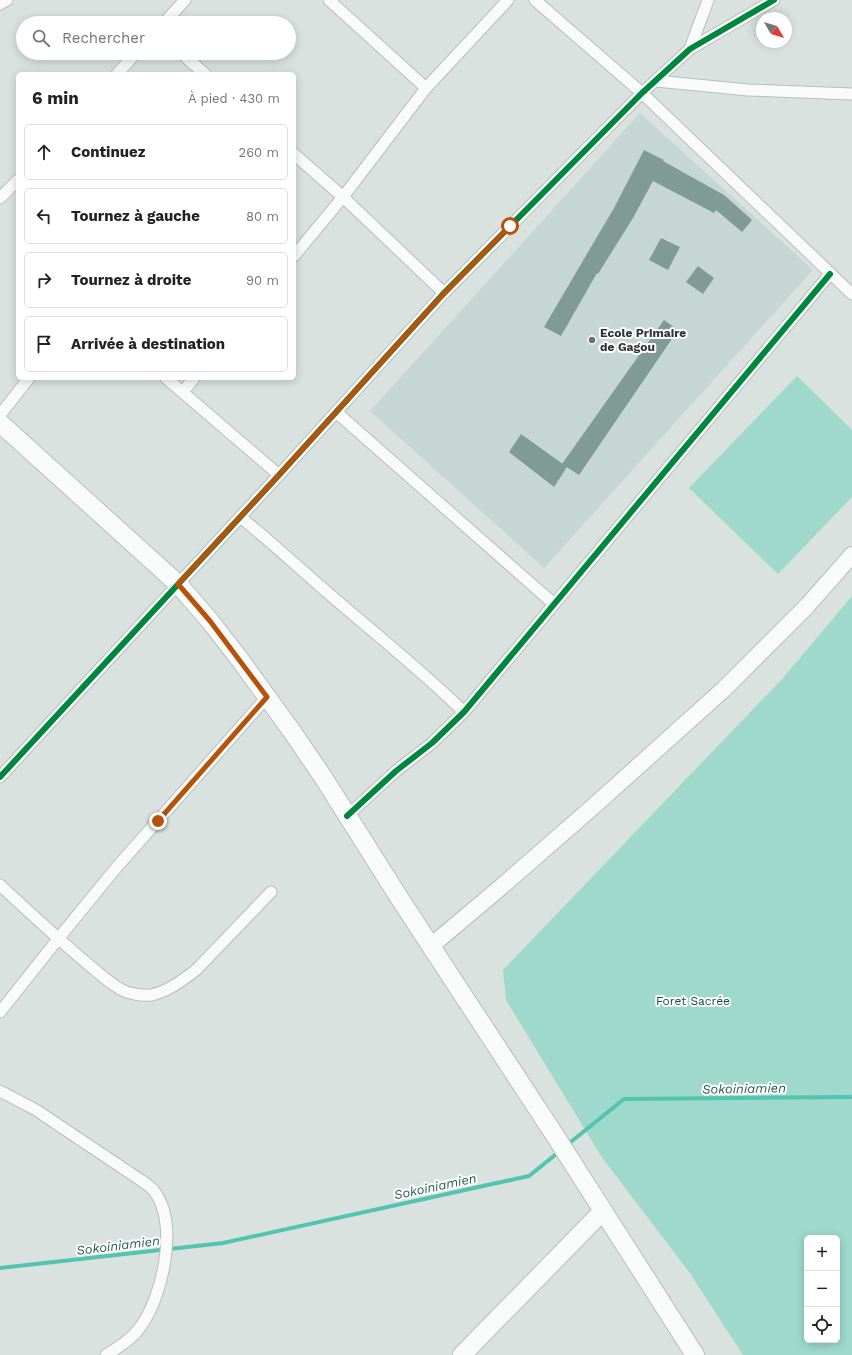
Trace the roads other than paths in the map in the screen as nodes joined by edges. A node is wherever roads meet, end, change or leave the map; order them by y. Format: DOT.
graph roads {
  1 [pos="7,0"];
  2 [pos="185,0"];
  3 [pos="329,0"];
  4 [pos="508,0"];
  5 [pos="535,0"];
  6 [pos="708,0"];
  7 [pos="774,0"];
  8 [pos="0,4"];
  9 [pos="170,16"];
  10 [pos="690,49"];
  11 [pos="130,60"];
  12 [pos="189,60"];
  13 [pos="119,72"];
  14 [pos="203,72"];
  15 [pos="656,81"];
  16 [pos="426,88"];
  17 [pos="642,93"];
  18 [pos="852,94"];
  19 [pos="296,156"];
  20 [pos="16,182"];
  21 [pos="343,197"];
  22 [pos="0,198"];
  23 [pos="296,254"];
  24 [pos="830,274"];
  25 [pos="444,293"];
  26 [pos="852,294"];
  27 [pos="27,380"];
  28 [pos="168,380"];
  29 [pos="192,380"];
  30 [pos="183,392"];
  31 [pos="336,412"];
  32 [pos="0,415"];
  33 [pos="0,423"];
  34 [pos="279,475"];
  35 [pos="240,517"];
  36 [pos="852,555"];
  37 [pos="178,584"];
  38 [pos="554,604"];
  39 [pos="267,697"];
  40 [pos="464,712"];
  41 [pos="1,772"];
  42 [pos="347,816"];
  43 [pos="0,885"];
  44 [pos="272,892"];
  45 [pos="58,939"];
  46 [pos="431,946"];
  47 [pos="0,1012"];
  48 [pos="0,1091"];
  49 [pos="603,1210"];
  50 [pos="106,1355"];
  51 [pos="462,1355"];
  52 [pos="695,1355"];
  1 -- 8 [label="street"];
  2 -- 9 [label="street"];
  3 -- 16 [label="street"];
  4 -- 16 [label="street"];
  5 -- 17 [label="street"];
  6 -- 10 [label="street"];
  7 -- 10 [label="street"];
  10 -- 15 [label="street"];
  11 -- 13 [label="street"];
  12 -- 14 [label="street"];
  15 -- 17 [label="street"];
  15 -- 18 [label="street"];
  16 -- 21 [label="street"];
  17 -- 24 [label="street"];
  17 -- 25 [label="street"];
  19 -- 21 [label="street"];
  20 -- 22 [label="street"];
  21 -- 23 [label="street"];
  21 -- 25 [label="street"];
  24 -- 26 [label="street"];
  24 -- 38 [label="street"];
  25 -- 31 [label="street"];
  27 -- 32 [label="street"];
  28 -- 30 [label="street"];
  29 -- 30 [label="street"];
  30 -- 34 [label="street"];
  31 -- 34 [label="street"];
  31 -- 38 [label="street"];
  33 -- 37 [label="main road"];
  34 -- 35 [label="street"];
  35 -- 37 [label="street"];
  35 -- 40 [label="street"];
  36 -- 46 [label="street"];
  37 -- 39 [label="main road"];
  37 -- 41 [label="street"];
  38 -- 40 [label="street"];
  39 -- 42 [label="main road"];
  39 -- 45 [label="street"];
  40 -- 42 [label="street"];
  42 -- 46 [label="main road"];
  43 -- 45 [label="street"];
  44 -- 45 [label="street"];
  45 -- 47 [label="street"];
  46 -- 49 [label="main road"];
  48 -- 50 [label="street"];
  49 -- 51 [label="main road"];
  49 -- 52 [label="main road"];
}
